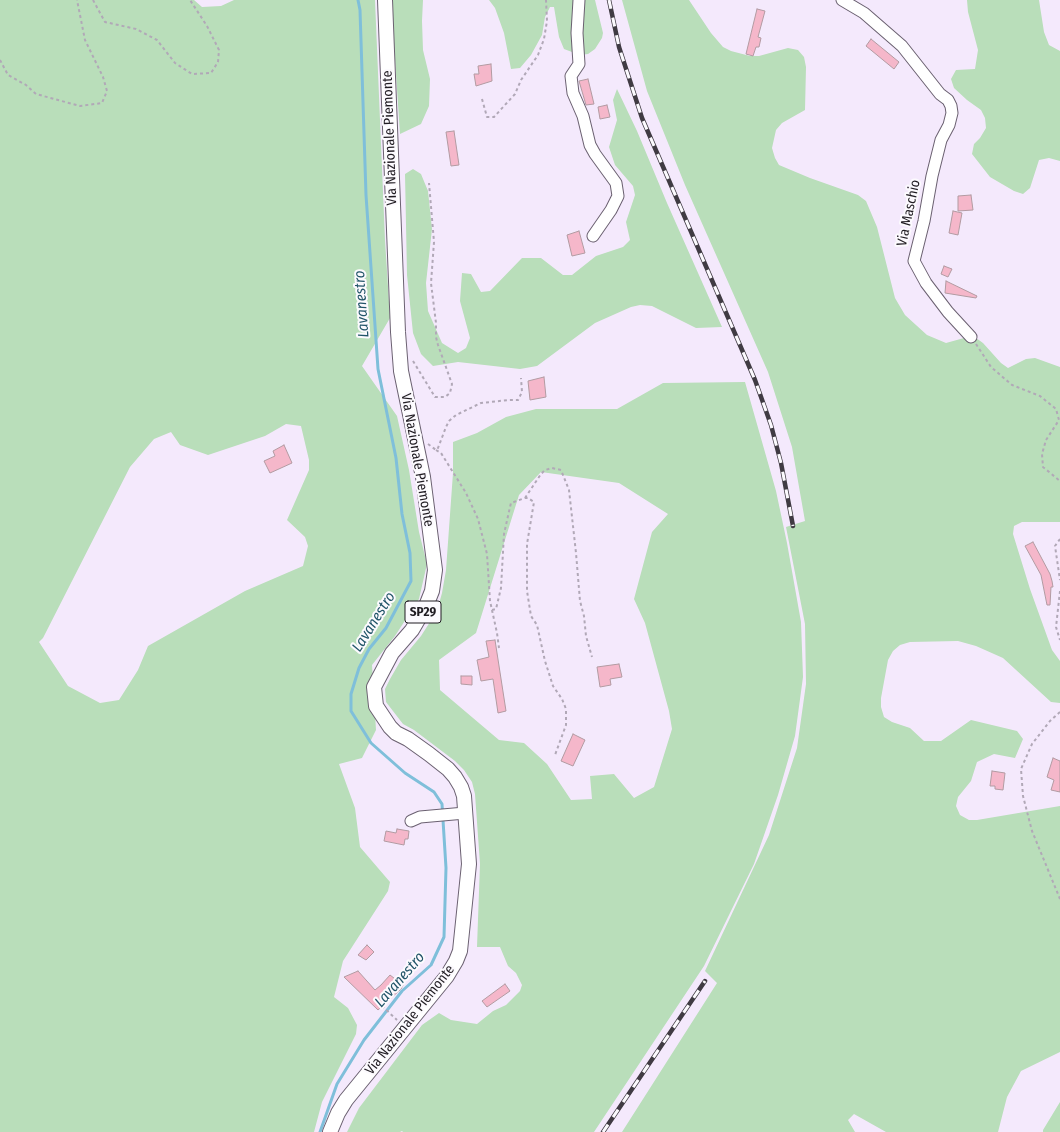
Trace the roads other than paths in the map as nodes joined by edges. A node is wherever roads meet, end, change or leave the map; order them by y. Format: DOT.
graph roads {
  1 [pos="385,0"];
  2 [pos="579,0"];
  3 [pos="842,0"];
  4 [pos="593,236"];
  5 [pos="971,336"];
  6 [pos="463,813"];
  7 [pos="411,821"];
  8 [pos="330,1132"];
  1 -- 6 [label="main road, Via Nazionale Piemonte / SP29"];
  2 -- 4 [label="street"];
  3 -- 5 [label="street, Via Maschio"];
  6 -- 7 [label="street"];
  6 -- 8 [label="main road, Via Nazionale Piemonte / SP29"];
}
